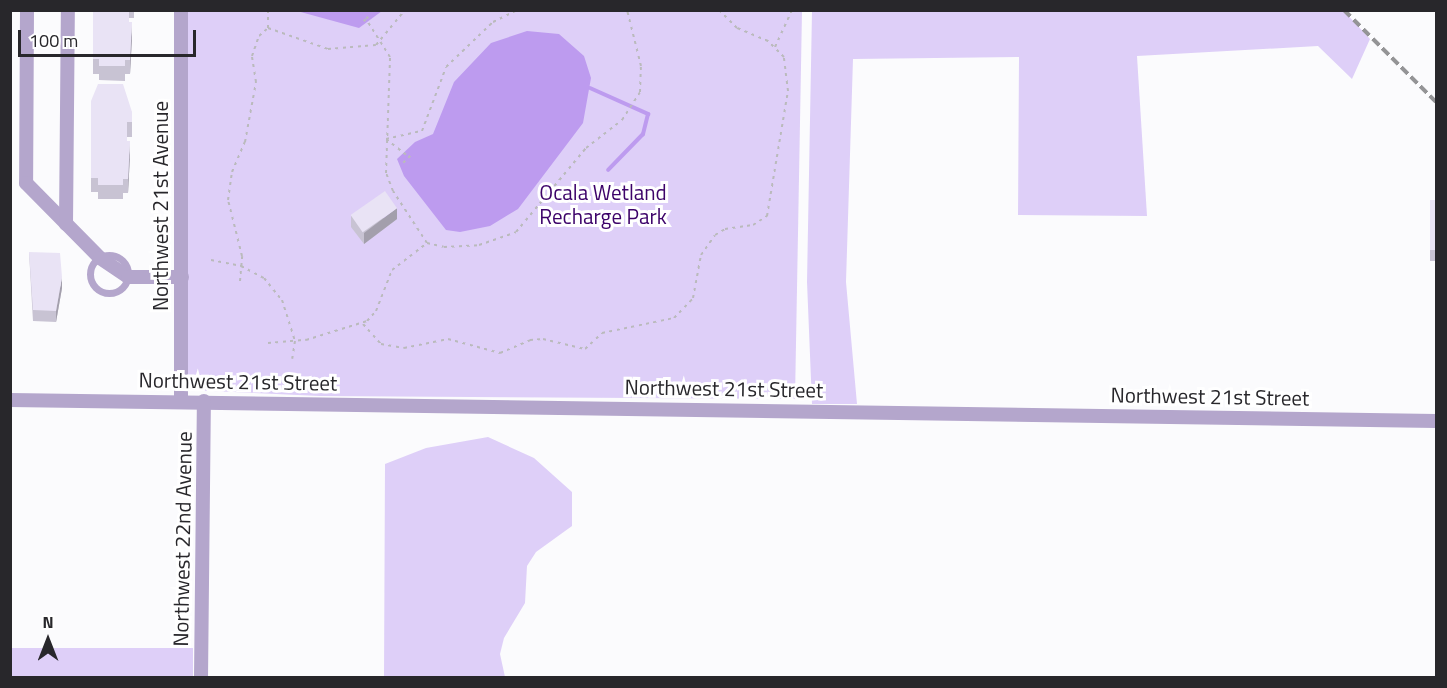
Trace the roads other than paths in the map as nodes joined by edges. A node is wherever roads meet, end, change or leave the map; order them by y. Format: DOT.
graph roads {
  1 [pos="27,10"];
  2 [pos="69,10"];
  3 [pos="181,10"];
  4 [pos="66,224"];
  5 [pos="100,258"];
  6 [pos="128,277"];
  7 [pos="182,277"];
  8 [pos="10,400"];
  9 [pos="181,401"];
  10 [pos="204,401"];
  11 [pos="1437,421"];
  12 [pos="201,678"];
  1 -- 4 [label="street"];
  2 -- 4 [label="street"];
  3 -- 7 [label="street, Northwest 21st Avenue"];
  4 -- 5 [label="street"];
  5 -- 6 [label="street"];
  5 -- 6 [label="lane"];
  6 -- 7 [label="street"];
  7 -- 9 [label="street, Northwest 21st Avenue"];
  8 -- 9 [label="street, Northwest 21st Street"];
  9 -- 10 [label="street, Northwest 21st Street"];
  10 -- 11 [label="street, Northwest 21st Street"];
  10 -- 12 [label="street, Northwest 22nd Avenue"];
}
